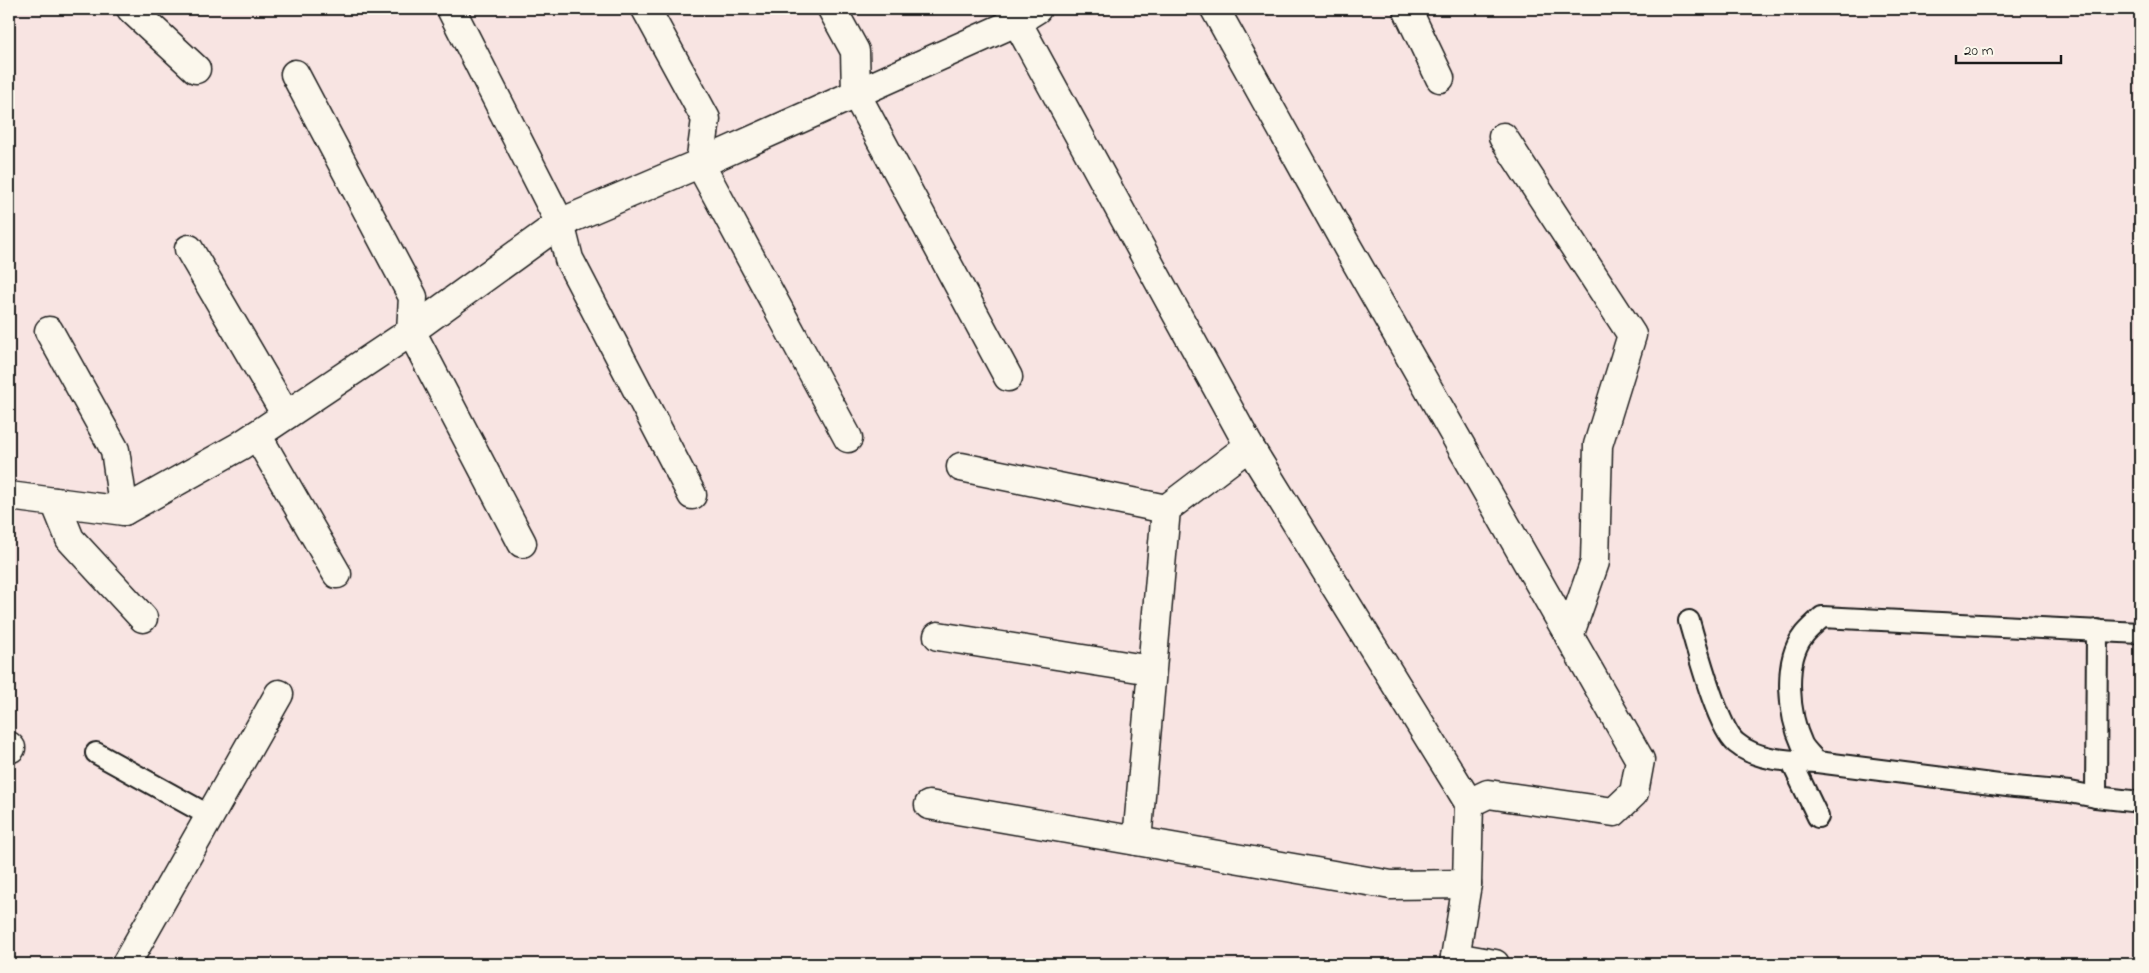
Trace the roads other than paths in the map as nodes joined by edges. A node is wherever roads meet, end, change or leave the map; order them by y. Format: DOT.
graph roads {
  1 [pos="130,9"];
  2 [pos="451,9"];
  3 [pos="646,9"];
  4 [pos="832,9"];
  5 [pos="1215,9"];
  6 [pos="1407,9"];
  7 [pos="1021,13"];
  8 [pos="196,69"];
  9 [pos="295,74"];
  10 [pos="1440,78"];
  11 [pos="856,94"];
  12 [pos="1503,138"];
  13 [pos="700,164"];
  14 [pos="560,223"];
  15 [pos="189,249"];
  16 [pos="49,331"];
  17 [pos="411,331"];
  18 [pos="1008,377"];
  19 [pos="286,415"];
  20 [pos="256,435"];
  21 [pos="848,438"];
  22 [pos="1249,446"];
  23 [pos="961,467"];
  24 [pos="692,495"];
  25 [pos="9,496"];
  26 [pos="55,502"];
  27 [pos="1166,508"];
  28 [pos="124,511"];
  29 [pos="522,543"];
  30 [pos="337,574"];
  31 [pos="143,618"];
  32 [pos="1689,621"];
  33 [pos="2097,630"];
  34 [pos="2140,632"];
  35 [pos="938,636"];
  36 [pos="1569,636"];
  37 [pos="1152,670"];
  38 [pos="279,694"];
  39 [pos="96,753"];
  40 [pos="1791,761"];
  41 [pos="1817,762"];
  42 [pos="2096,797"];
  43 [pos="2140,802"];
  44 [pos="1469,804"];
  45 [pos="930,805"];
  46 [pos="210,816"];
  47 [pos="1818,817"];
  48 [pos="1137,842"];
  49 [pos="1467,884"];
  50 [pos="1454,961"];
  51 [pos="126,964"];
  52 [pos="1495,964"];
  1 -- 8 [label="street"];
  2 -- 14 [label="street"];
  3 -- 13 [label="street"];
  4 -- 11 [label="street"];
  5 -- 36 [label="street"];
  6 -- 10 [label="street"];
  7 -- 11 [label="street"];
  7 -- 22 [label="street"];
  9 -- 17 [label="street"];
  11 -- 13 [label="street"];
  11 -- 18 [label="street"];
  12 -- 36 [label="street"];
  13 -- 14 [label="street"];
  13 -- 21 [label="street"];
  14 -- 17 [label="street"];
  14 -- 24 [label="street"];
  15 -- 19 [label="street"];
  16 -- 28 [label="street"];
  17 -- 19 [label="street"];
  17 -- 29 [label="street"];
  19 -- 20 [label="street"];
  20 -- 28 [label="street"];
  20 -- 30 [label="street"];
  22 -- 27 [label="street"];
  22 -- 44 [label="street"];
  23 -- 27 [label="street"];
  25 -- 26 [label="street"];
  26 -- 28 [label="street"];
  26 -- 31 [label="street"];
  27 -- 37 [label="street"];
  32 -- 40 [label="lane"];
  33 -- 34 [label="lane"];
  33 -- 41 [label="lane"];
  33 -- 42 [label="lane"];
  35 -- 37 [label="street"];
  36 -- 44 [label="street"];
  37 -- 48 [label="street"];
  38 -- 46 [label="street"];
  39 -- 46 [label="lane"];
  40 -- 41 [label="lane"];
  40 -- 47 [label="lane"];
  41 -- 42 [label="lane"];
  42 -- 43 [label="lane"];
  44 -- 49 [label="street"];
  45 -- 48 [label="street"];
  46 -- 51 [label="street"];
  48 -- 49 [label="street"];
  49 -- 50 [label="street"];
  50 -- 52 [label="street"];
}
